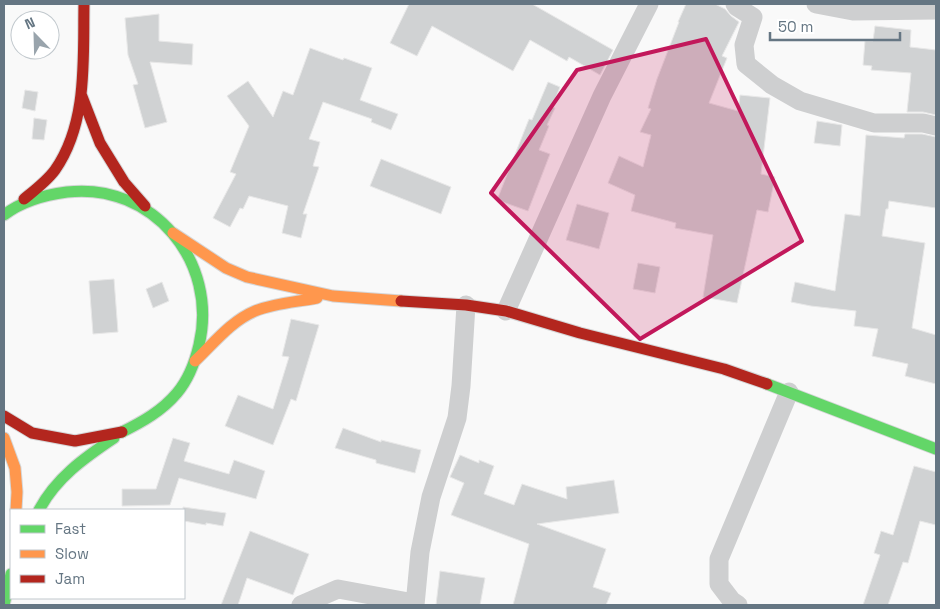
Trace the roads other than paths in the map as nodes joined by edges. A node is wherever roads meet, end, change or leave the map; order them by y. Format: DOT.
graph roads {
  1 [pos="84,4"];
  2 [pos="649,4"];
  3 [pos="735,4"];
  4 [pos="816,4"];
  5 [pos="936,10"];
  6 [pos="80,94"];
  7 [pos="936,126"];
  8 [pos="16,206"];
  9 [pos="151,213"];
  10 [pos="4,215"];
  11 [pos="172,233"];
  12 [pos="333,296"];
  13 [pos="466,305"];
  14 [pos="506,311"];
  15 [pos="195,362"];
  16 [pos="789,392"];
  17 [pos="4,416"];
  18 [pos="118,434"];
  19 [pos="4,438"];
  20 [pos="936,450"];
  21 [pos="16,509"];
  22 [pos="39,509"];
  23 [pos="10,578"];
  24 [pos="414,604"];
  25 [pos="4,605"];
  26 [pos="301,605"];
  27 [pos="738,605"];
  1 -- 6 [label="main road"];
  2 -- 14 [label="street"];
  3 -- 7 [label="street"];
  4 -- 5 [label="street"];
  6 -- 8 [label="main road"];
  6 -- 9 [label="main road"];
  8 -- 9 [label="main road"];
  8 -- 10 [label="main road"];
  9 -- 11 [label="main road"];
  11 -- 12 [label="main road"];
  11 -- 15 [label="main road"];
  12 -- 13 [label="main road"];
  12 -- 15 [label="main road"];
  13 -- 14 [label="main road"];
  13 -- 24 [label="street"];
  14 -- 16 [label="main road"];
  15 -- 18 [label="main road"];
  16 -- 20 [label="main road"];
  16 -- 27 [label="street"];
  17 -- 18 [label="main road"];
  18 -- 22 [label="main road"];
  19 -- 21 [label="main road"];
  23 -- 25 [label="main road"];
  24 -- 26 [label="street"];
}
